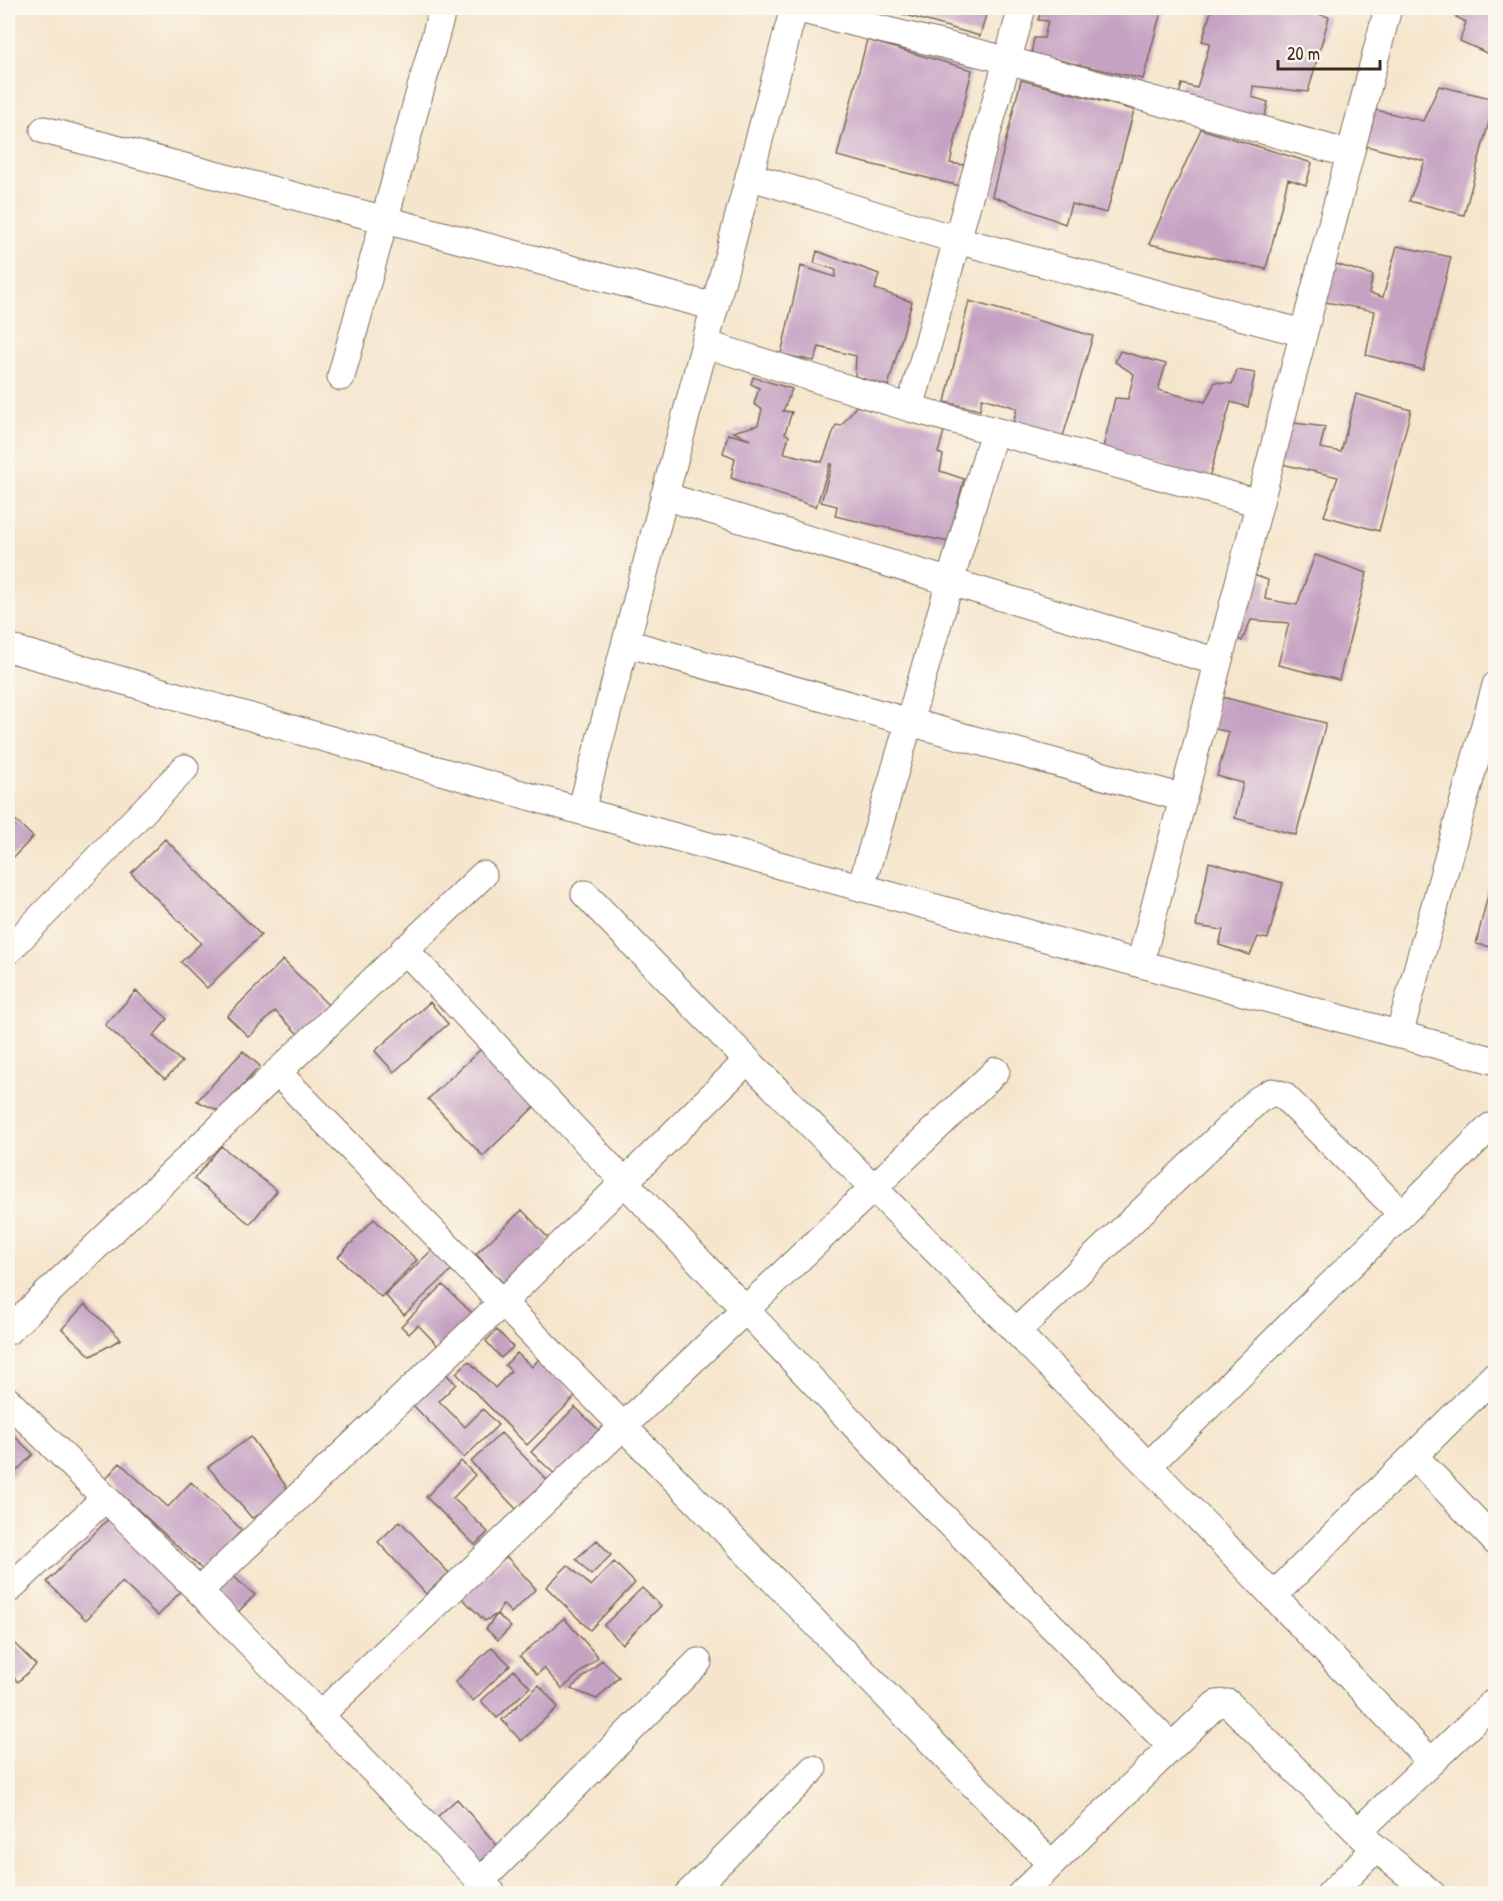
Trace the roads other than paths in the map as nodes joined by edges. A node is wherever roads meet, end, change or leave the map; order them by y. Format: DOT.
graph roads {
  1 [pos="443,8"];
  2 [pos="794,8"];
  3 [pos="1022,8"];
  4 [pos="1388,8"];
  5 [pos="1007,60"];
  6 [pos="45,130"];
  7 [pos="1350,154"];
  8 [pos="749,176"];
  9 [pos="385,220"];
  10 [pos="957,240"];
  11 [pos="715,307"];
  12 [pos="1303,333"];
  13 [pos="705,344"];
  14 [pos="342,377"];
  15 [pos="910,408"];
  16 [pos="994,430"];
  17 [pos="664,496"];
  18 [pos="1259,503"];
  19 [pos="950,582"];
  20 [pos="626,644"];
  21 [pos="8,648"];
  22 [pos="1218,663"];
  23 [pos="1496,685"];
  24 [pos="910,723"];
  25 [pos="185,768"];
  26 [pos="1183,798"];
  27 [pos="581,811"];
  28 [pos="483,874"];
  29 [pos="861,887"];
  30 [pos="585,894"];
  31 [pos="404,949"];
  32 [pos="8,951"];
  33 [pos="1140,964"];
  34 [pos="1400,1035"];
  35 [pos="1496,1061"];
  36 [pos="746,1062"];
  37 [pos="996,1071"];
  38 [pos="277,1072"];
  39 [pos="1496,1128"];
  40 [pos="624,1183"];
  41 [pos="873,1187"];
  42 [pos="1402,1214"];
  43 [pos="503,1302"];
  44 [pos="745,1311"];
  45 [pos="8,1331"];
  46 [pos="1016,1332"];
  47 [pos="1496,1374"];
  48 [pos="8,1401"];
  49 [pos="625,1426"];
  50 [pos="1414,1456"];
  51 [pos="1148,1466"];
  52 [pos="105,1498"];
  53 [pos="1496,1542"];
  54 [pos="8,1590"];
  55 [pos="199,1591"];
  56 [pos="1273,1596"];
  57 [pos="698,1662"];
  58 [pos="1496,1700"];
  59 [pos="320,1715"];
  60 [pos="1172,1746"];
  61 [pos="1431,1762"];
  62 [pos="813,1768"];
  63 [pos="1367,1840"];
  64 [pos="1051,1864"];
  65 [pos="487,1887"];
  66 [pos="688,1893"];
  67 [pos="1021,1893"];
  68 [pos="1330,1893"];
  69 [pos="1432,1893"];
  1 -- 9 [label="street"];
  2 -- 5 [label="street"];
  2 -- 8 [label="street"];
  3 -- 5 [label="street"];
  4 -- 7 [label="street"];
  5 -- 7 [label="street"];
  5 -- 10 [label="street"];
  6 -- 9 [label="street"];
  7 -- 12 [label="street"];
  8 -- 10 [label="street"];
  8 -- 11 [label="street"];
  9 -- 11 [label="street"];
  9 -- 14 [label="street"];
  10 -- 12 [label="street"];
  10 -- 15 [label="street"];
  11 -- 13 [label="street"];
  12 -- 18 [label="street"];
  13 -- 15 [label="street"];
  13 -- 17 [label="street"];
  15 -- 16 [label="street"];
  16 -- 18 [label="street"];
  16 -- 19 [label="street"];
  17 -- 19 [label="street"];
  17 -- 20 [label="street"];
  18 -- 22 [label="street"];
  19 -- 22 [label="street"];
  19 -- 24 [label="street"];
  20 -- 24 [label="street"];
  20 -- 27 [label="street"];
  21 -- 27 [label="street"];
  22 -- 26 [label="street"];
  23 -- 34 [label="street"];
  24 -- 26 [label="street"];
  24 -- 29 [label="street"];
  25 -- 32 [label="street"];
  26 -- 33 [label="street"];
  27 -- 29 [label="street"];
  28 -- 31 [label="street"];
  29 -- 33 [label="street"];
  30 -- 36 [label="street"];
  31 -- 38 [label="street"];
  31 -- 40 [label="street"];
  33 -- 34 [label="street"];
  34 -- 35 [label="street"];
  36 -- 40 [label="street"];
  36 -- 41 [label="street"];
  37 -- 41 [label="street"];
  38 -- 43 [label="street"];
  38 -- 45 [label="street"];
  39 -- 42 [label="street"];
  40 -- 43 [label="street"];
  40 -- 44 [label="street"];
  41 -- 44 [label="street"];
  41 -- 46 [label="street"];
  42 -- 46 [label="street"];
  42 -- 51 [label="street"];
  43 -- 49 [label="street"];
  43 -- 55 [label="street"];
  44 -- 49 [label="street"];
  44 -- 60 [label="street"];
  46 -- 51 [label="street"];
  47 -- 50 [label="street"];
  48 -- 52 [label="street"];
  49 -- 59 [label="street"];
  49 -- 64 [label="street"];
  50 -- 53 [label="street"];
  50 -- 56 [label="street"];
  51 -- 56 [label="street"];
  52 -- 54 [label="street"];
  52 -- 55 [label="street"];
  55 -- 59 [label="street"];
  56 -- 61 [label="street"];
  57 -- 65 [label="street"];
  58 -- 61 [label="street"];
  59 -- 65 [label="street"];
  60 -- 63 [label="street"];
  60 -- 64 [label="street"];
  61 -- 63 [label="street"];
  62 -- 66 [label="street"];
  63 -- 68 [label="street"];
  63 -- 69 [label="street"];
  64 -- 67 [label="street"];
}
